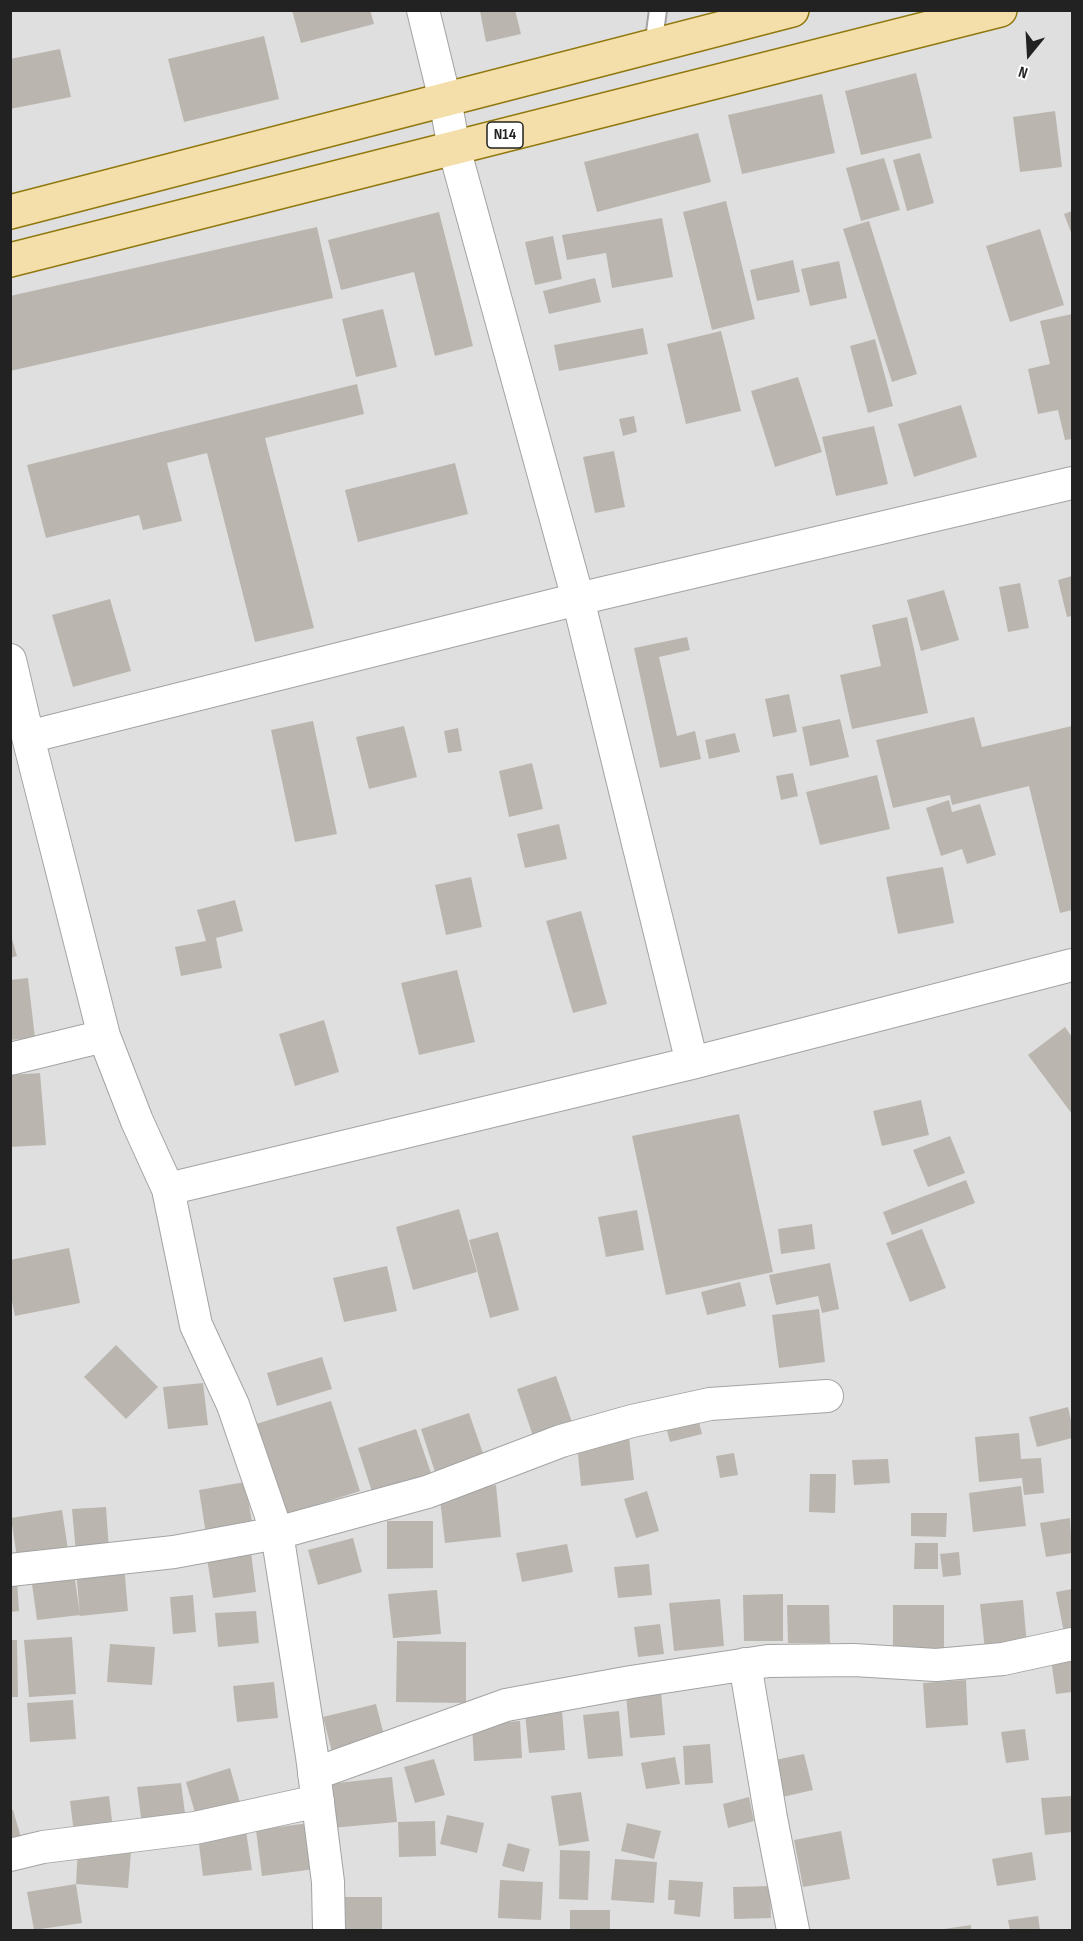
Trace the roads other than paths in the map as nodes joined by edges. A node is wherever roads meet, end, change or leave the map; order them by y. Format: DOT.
graph roads {
  1 [pos="423,10"];
  2 [pos="658,10"];
  3 [pos="792,10"];
  4 [pos="1000,10"];
  5 [pos="653,47"];
  6 [pos="445,100"];
  7 [pos="454,148"];
  8 [pos="10,212"];
  9 [pos="10,260"];
  10 [pos="1072,483"];
  11 [pos="578,599"];
  12 [pos="10,660"];
  13 [pos="28,737"];
  14 [pos="1072,965"];
  15 [pos="104,1036"];
  16 [pos="10,1059"];
  17 [pos="693,1063"];
  18 [pos="168,1189"];
  19 [pos="827,1396"];
  20 [pos="278,1533"];
  21 [pos="10,1570"];
  22 [pos="1072,1644"];
  23 [pos="745,1664"];
  24 [pos="316,1788"];
  25 [pos="10,1855"];
  26 [pos="329,1930"];
  27 [pos="793,1930"];
  1 -- 6 [label="street"];
  2 -- 5 [label="lane"];
  3 -- 5 [label="main road"];
  4 -- 7 [label="main road, N14"];
  5 -- 6 [label="main road"];
  6 -- 7 [label="street"];
  6 -- 8 [label="main road"];
  7 -- 9 [label="main road, N14"];
  7 -- 11 [label="street"];
  10 -- 11 [label="street"];
  11 -- 13 [label="street"];
  11 -- 17 [label="street"];
  12 -- 13 [label="street"];
  13 -- 15 [label="street"];
  14 -- 17 [label="street"];
  15 -- 16 [label="street"];
  15 -- 18 [label="street"];
  17 -- 18 [label="street"];
  18 -- 20 [label="street"];
  19 -- 20 [label="street"];
  20 -- 21 [label="street"];
  20 -- 24 [label="street"];
  22 -- 23 [label="street"];
  23 -- 24 [label="street"];
  23 -- 27 [label="street"];
  24 -- 25 [label="street"];
  24 -- 26 [label="street"];
}
